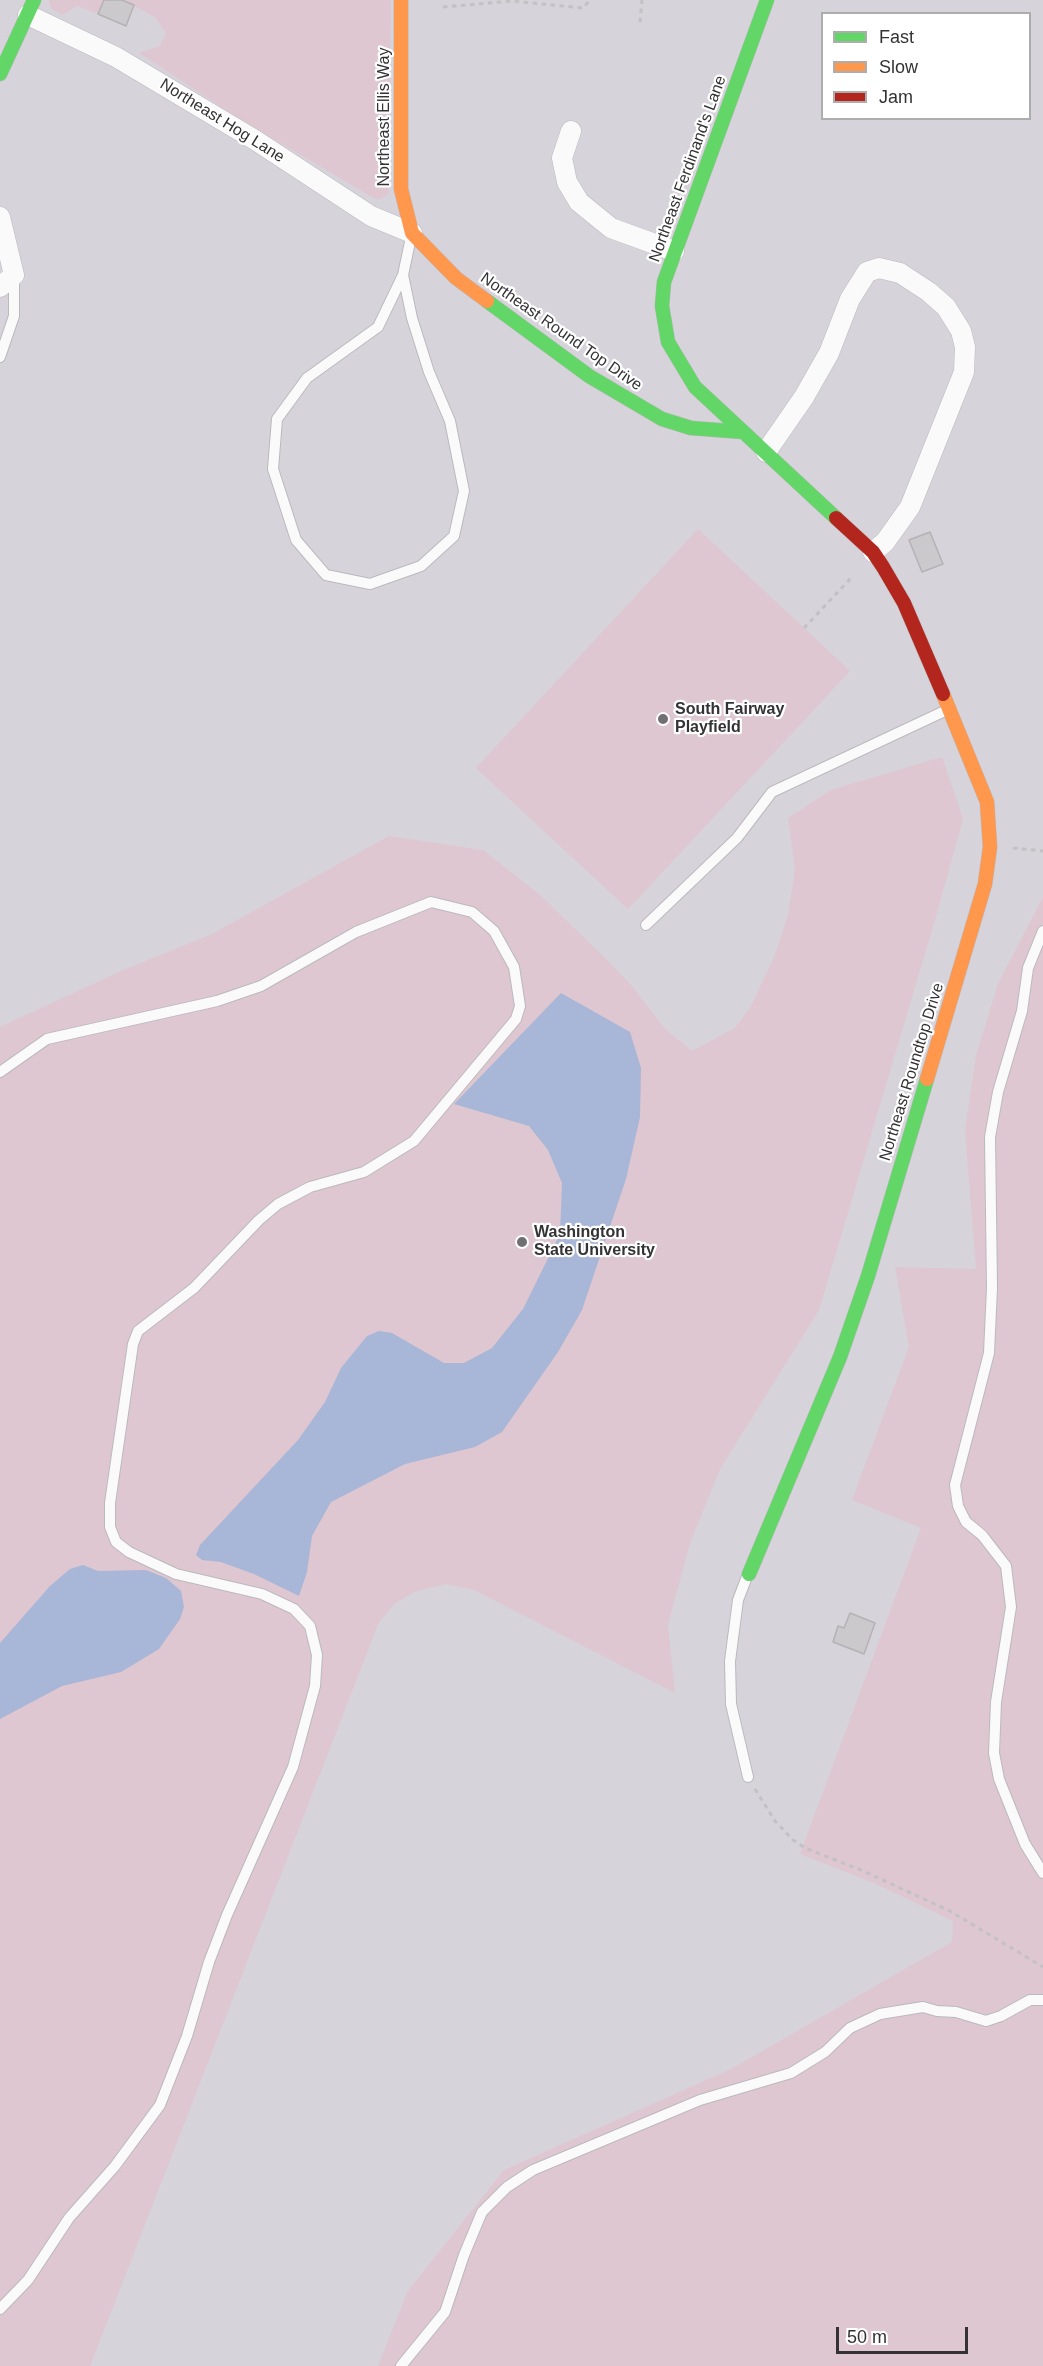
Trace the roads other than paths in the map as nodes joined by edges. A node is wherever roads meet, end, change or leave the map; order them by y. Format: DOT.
graph roads {
  1 [pos="401,0"];
  2 [pos="767,0"];
  3 [pos="31,8"];
  4 [pos="0,74"];
  5 [pos="571,130"];
  6 [pos="0,217"];
  7 [pos="412,233"];
  8 [pos="674,251"];
  9 [pos="403,274"];
  10 [pos="7,281"];
  11 [pos="0,357"];
  12 [pos="743,432"];
  13 [pos="766,452"];
  14 [pos="873,552"];
  15 [pos="950,709"];
  16 [pos="646,925"];
  17 [pos="1043,931"];
  18 [pos="0,1072"];
  19 [pos="748,1574"];
  20 [pos="748,1777"];
  21 [pos="1043,1873"];
  22 [pos="1043,2000"];
  23 [pos="0,2309"];
  24 [pos="401,2366"];
  1 -- 7 [label="street, Northeast Ellis Way"];
  2 -- 8 [label="street, Northeast Ferdinand's Lane"];
  3 -- 4 [label="street"];
  3 -- 7 [label="street, Northeast Hog Lane"];
  5 -- 8 [label="street"];
  6 -- 10 [label="street"];
  7 -- 9 [label="lane"];
  7 -- 12 [label="street, Northeast Round Top Drive"];
  8 -- 12 [label="street, Northeast Ferdinand's Lane"];
  9 -- 9 [label="lane"];
  10 -- 11 [label="lane"];
  12 -- 13 [label="street, Northeast Roundtop Drive"];
  13 -- 14 [label="street, Northeast Roundtop Drive"];
  13 -- 14 [label="street"];
  14 -- 15 [label="street, Northeast Roundtop Drive"];
  15 -- 16 [label="lane"];
  15 -- 19 [label="street, Northeast Roundtop Drive"];
  17 -- 21 [label="lane"];
  18 -- 23 [label="lane"];
  19 -- 20 [label="lane, Northeast Roundtop Drive"];
  22 -- 24 [label="lane"];
}
